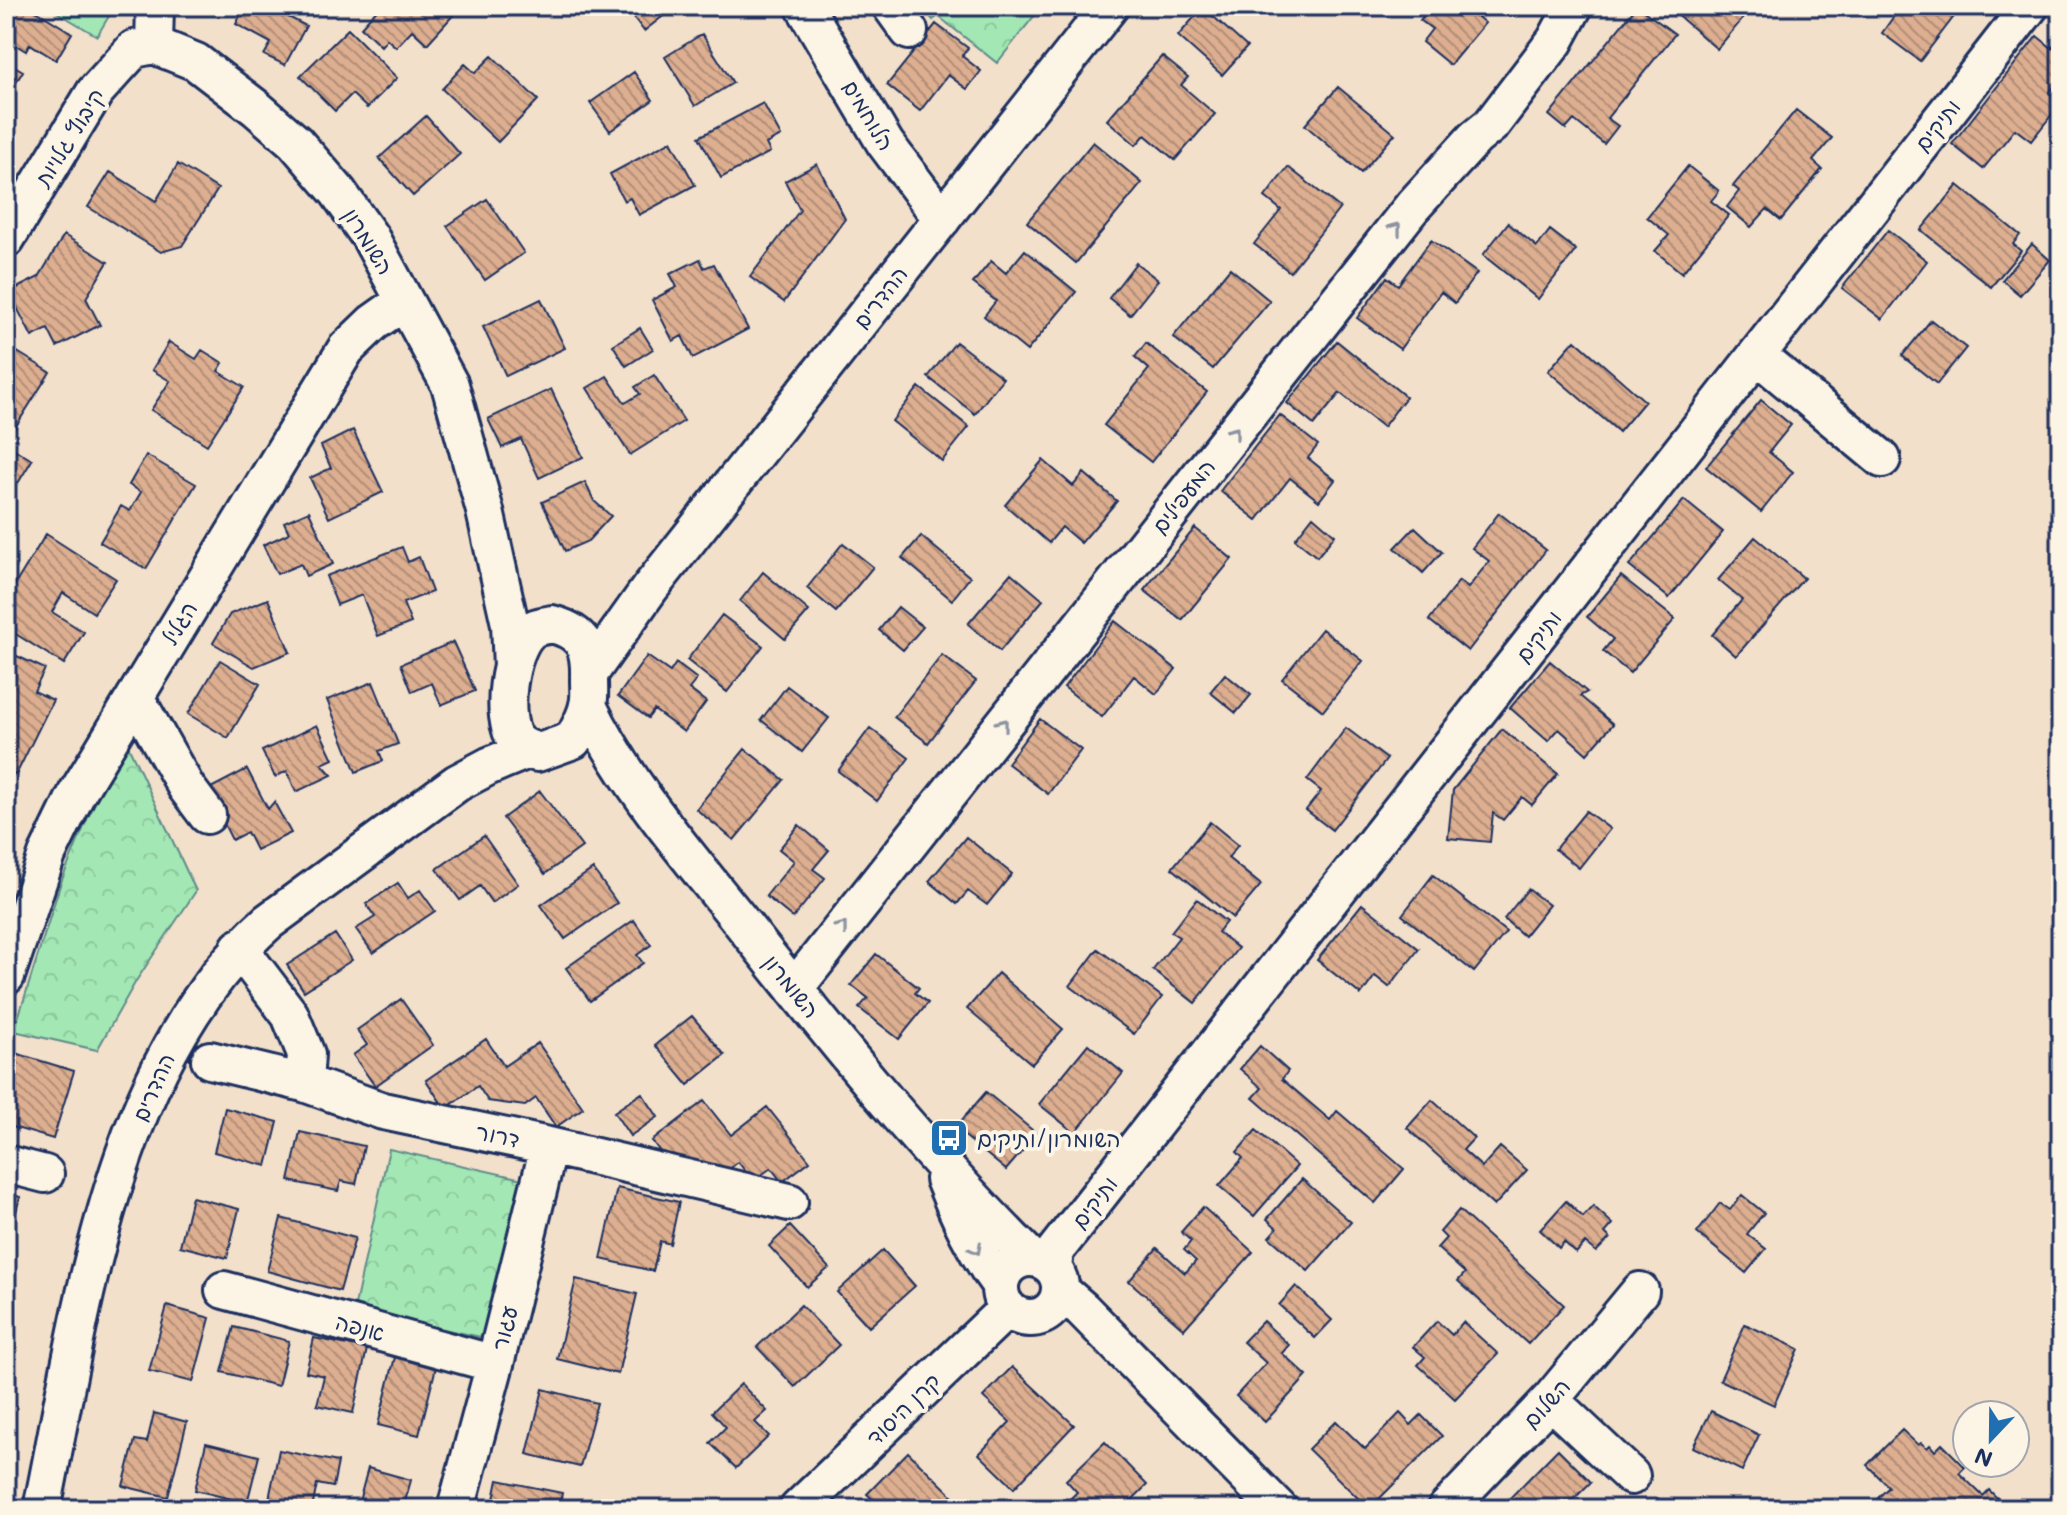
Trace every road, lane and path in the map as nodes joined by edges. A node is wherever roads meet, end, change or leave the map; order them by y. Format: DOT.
graph roads {
  1 [pos="155,6"];
  2 [pos="804,6"];
  3 [pos="1110,6"];
  4 [pos="1574,6"];
  5 [pos="2030,6"];
  6 [pos="825,17"];
  7 [pos="154,45"];
  8 [pos="868,65"];
  9 [pos="942,219"];
  10 [pos="6,239"];
  11 [pos="404,301"];
  12 [pos="1758,356"];
  13 [pos="1882,459"];
  14 [pos="485,511"];
  15 [pos="650,588"];
  16 [pos="559,626"];
  17 [pos="512,667"];
  18 [pos="589,690"];
  19 [pos="135,697"];
  20 [pos="507,707"];
  21 [pos="573,740"];
  22 [pos="530,749"];
  23 [pos="457,783"];
  24 [pos="651,809"];
  25 [pos="207,815"];
  26 [pos="239,948"];
  27 [pos="6,976"];
  28 [pos="794,989"];
  29 [pos="210,1060"];
  30 [pos="304,1083"];
  31 [pos="549,1146"];
  32 [pos="936,1159"];
  33 [pos="6,1164"];
  34 [pos="45,1174"];
  35 [pos="789,1202"];
  36 [pos="1048,1282"];
  37 [pos="224,1290"];
  38 [pos="1640,1291"];
  39 [pos="1004,1297"];
  40 [pos="495,1364"];
  41 [pos="1550,1400"];
  42 [pos="1631,1476"];
  43 [pos="42,1509"];
  44 [pos="456,1509"];
  45 [pos="798,1509"];
  46 [pos="1279,1509"];
  47 [pos="1446,1509"];
  1 -- 7 [label="street"];
  2 -- 6 [label="street, הלוחמים"];
  3 -- 9 [label="street, ההדרים"];
  28 -- 4 [label="street, המעפילים, one-way"];
  5 -- 12 [label="street, ותיקים"];
  6 -- 8 [label="street"];
  6 -- 9 [label="street, הלוחמים"];
  7 -- 10 [label="street, קיבוץ גלויות"];
  7 -- 11 [label="street, השומרון"];
  9 -- 15 [label="street, ההדרים"];
  11 -- 14 [label="street, השומרון"];
  11 -- 19 [label="street, הגליל"];
  12 -- 13 [label="street"];
  12 -- 36 [label="street, ותיקים"];
  14 -- 16 [label="street, השומרון"];
  14 -- 17 [label="street, השומרון"];
  15 -- 16 [label="street, ההדרים"];
  15 -- 18 [label="street, ההדרים"];
  16 -- 17 [label="street"];
  16 -- 18 [label="street"];
  17 -- 20 [label="street"];
  18 -- 21 [label="street"];
  18 -- 24 [label="street, השומרון"];
  19 -- 25 [label="street"];
  19 -- 27 [label="street, הגליל"];
  20 -- 22 [label="street"];
  20 -- 23 [label="street, ההדרים"];
  21 -- 22 [label="street"];
  21 -- 24 [label="street, השומרון"];
  22 -- 23 [label="street, ההדרים"];
  23 -- 26 [label="street, ההדרים"];
  24 -- 28 [label="street, השומרון"];
  26 -- 30 [label="street"];
  26 -- 43 [label="street, ההדרים"];
  28 -- 32 [label="street, השומרון"];
  29 -- 30 [label="street, דרור"];
  30 -- 31 [label="street, דרור"];
  31 -- 35 [label="street, דרור"];
  31 -- 40 [label="street, עגור"];
  32 -- 36 [label="street, השומרון"];
  32 -- 39 [label="street, השומרון, one-way"];
  33 -- 34 [label="street"];
  36 -- 39 [label="street"];
  36 -- 39 [label="street, השומרון"];
  36 -- 46 [label="street, השומרון"];
  37 -- 40 [label="street, אנפה"];
  38 -- 41 [label="street, השלום"];
  39 -- 45 [label="street, קרן היסוד"];
  40 -- 44 [label="street, עגור"];
  41 -- 42 [label="street"];
  41 -- 47 [label="street, השלום"];
}
